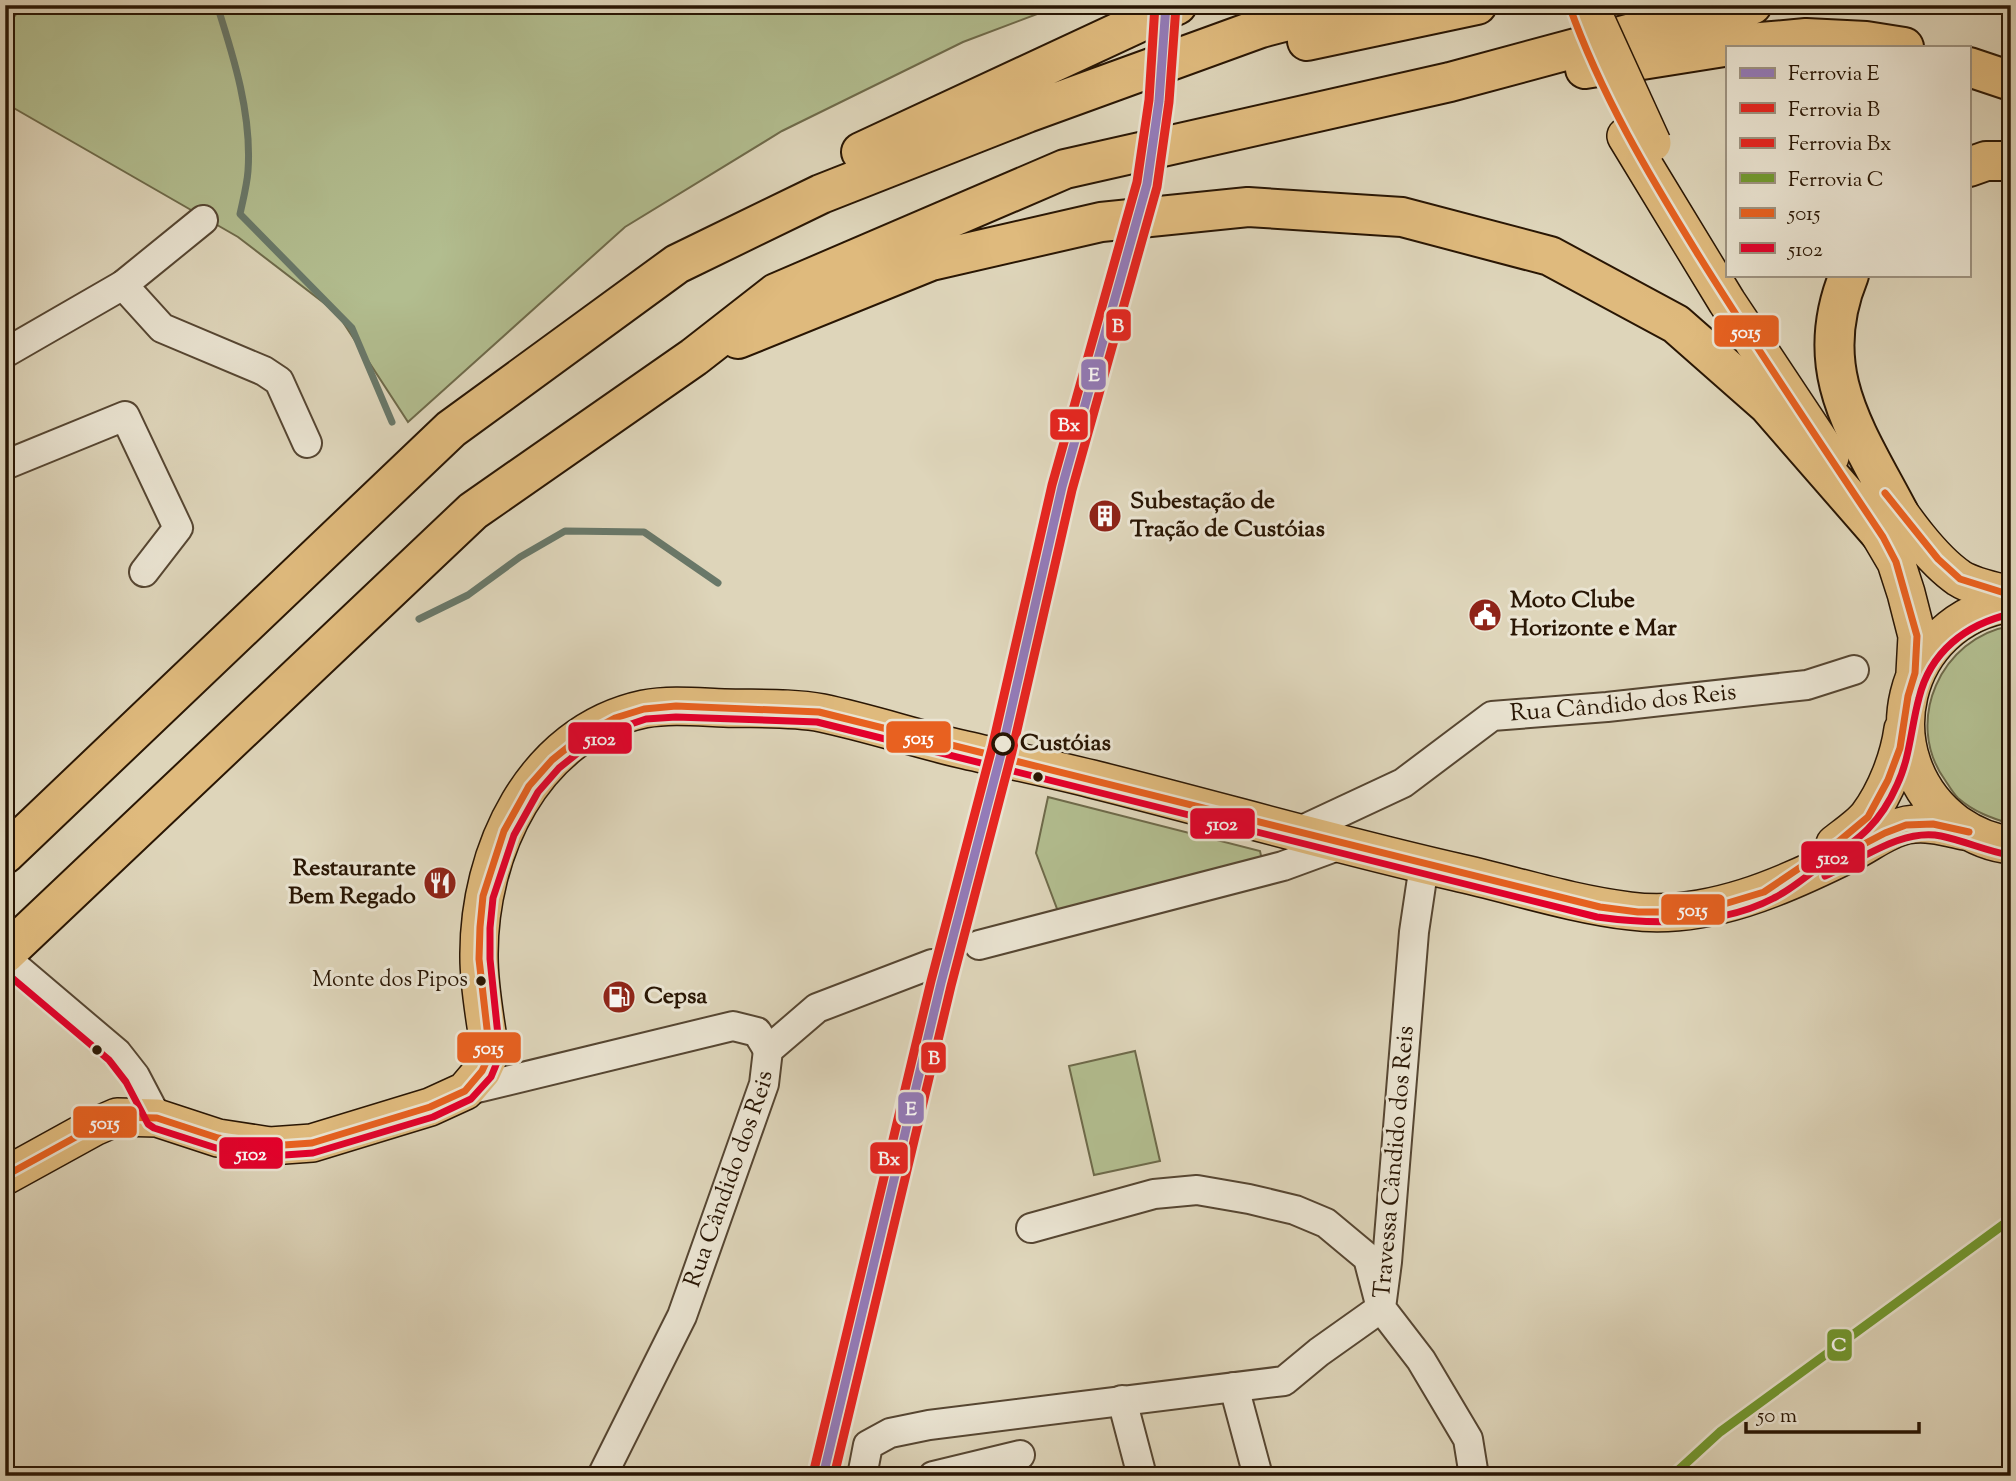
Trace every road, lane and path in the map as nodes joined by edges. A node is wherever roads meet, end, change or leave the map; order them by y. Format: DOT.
graph roads {
  1 [pos="1177,5"];
  2 [pos="1349,5"];
  3 [pos="1477,5"];
  4 [pos="1569,5"];
  5 [pos="1589,5"];
  6 [pos="1752,5"];
  7 [pos="1730,46"];
  8 [pos="1898,46"];
  9 [pos="1726,47"];
  10 [pos="1970,67"];
  11 [pos="2011,81"];
  12 [pos="1451,82"];
  13 [pos="1027,113"];
  14 [pos="1639,139"];
  15 [pos="2011,161"];
  16 [pos="1970,167"];
  17 [pos="203,220"];
  18 [pos="1726,262"];
  19 [pos="677,264"];
  20 [pos="1736,276"];
  21 [pos="1849,276"];
  22 [pos="123,285"];
  23 [pos="5,353"];
  24 [pos="694,357"];
  25 [pos="307,443"];
  26 [pos="5,465"];
  27 [pos="1891,525"];
  28 [pos="144,572"];
  29 [pos="2011,595"];
  30 [pos="2011,603"];
  31 [pos="1854,670"];
  32 [pos="1915,673"];
  33 [pos="1905,719"];
  34 [pos="1298,832"];
  35 [pos="1969,832"];
  36 [pos="1343,844"];
  37 [pos="2011,845"];
  38 [pos="5,854"];
  39 [pos="1424,865"];
  40 [pos="1764,892"];
  41 [pos="979,945"];
  42 [pos="5,956"];
  43 [pos="932,964"];
  44 [pos="768,1050"];
  45 [pos="465,1091"];
  46 [pos="157,1118"];
  47 [pos="5,1176"];
  48 [pos="5,1199"];
  49 [pos="1031,1228"];
  50 [pos="1381,1308"];
  51 [pos="1234,1387"];
  52 [pos="1122,1400"];
  53 [pos="1009,1415"];
  54 [pos="1022,1465"];
  55 [pos="602,1476"];
  56 [pos="862,1476"];
  57 [pos="933,1476"];
  58 [pos="1142,1476"];
  59 [pos="1258,1476"];
  60 [pos="1474,1476"];
  1 -- 19 [label="highway"];
  2 -- 13 [label="highway"];
  3 -- 13 [label="highway"];
  4 -- 14 [label="main road"];
  5 -- 14 [label="main road, bridge"];
  6 -- 12 [label="highway"];
  7 -- 8 [label="highway"];
  9 -- 12 [label="highway"];
  10 -- 11 [label="highway"];
  12 -- 24 [label="highway"];
  13 -- 19 [label="highway"];
  14 -- 18 [label="main road"];
  14 -- 27 [label="main road"];
  15 -- 16 [label="highway"];
  17 -- 22 [label="street"];
  19 -- 38 [label="highway"];
  20 -- 27 [label="main road"];
  21 -- 27 [label="highway"];
  22 -- 23 [label="street"];
  22 -- 25 [label="street"];
  24 -- 27 [label="highway"];
  24 -- 42 [label="highway"];
  26 -- 28 [label="street"];
  27 -- 29 [label="main road"];
  27 -- 32 [label="main road"];
  30 -- 32 [label="main road"];
  31 -- 34 [label="street, Rua Cândido dos Reis"];
  32 -- 33 [label="main road"];
  33 -- 35 [label="main road"];
  33 -- 40 [label="main road"];
  34 -- 36 [label="main road"];
  34 -- 45 [label="main road"];
  35 -- 37 [label="main road"];
  35 -- 40 [label="main road"];
  36 -- 39 [label="main road"];
  36 -- 41 [label="street"];
  39 -- 40 [label="main road"];
  39 -- 50 [label="street, Travessa Cândido dos Reis"];
  42 -- 46 [label="street"];
  43 -- 44 [label="street, Rua Cândido dos Reis"];
  44 -- 45 [label="street"];
  44 -- 55 [label="street, Rua Cândido dos Reis"];
  45 -- 46 [label="main road"];
  46 -- 47 [label="main road"];
  46 -- 48 [label="main road"];
  49 -- 50 [label="street"];
  50 -- 51 [label="street"];
  50 -- 60 [label="street, Travessa Cândido dos Reis"];
  51 -- 52 [label="street"];
  51 -- 59 [label="street"];
  52 -- 53 [label="street"];
  52 -- 58 [label="street"];
  53 -- 54 [label="street"];
  53 -- 56 [label="street"];
  54 -- 57 [label="street"];
}
